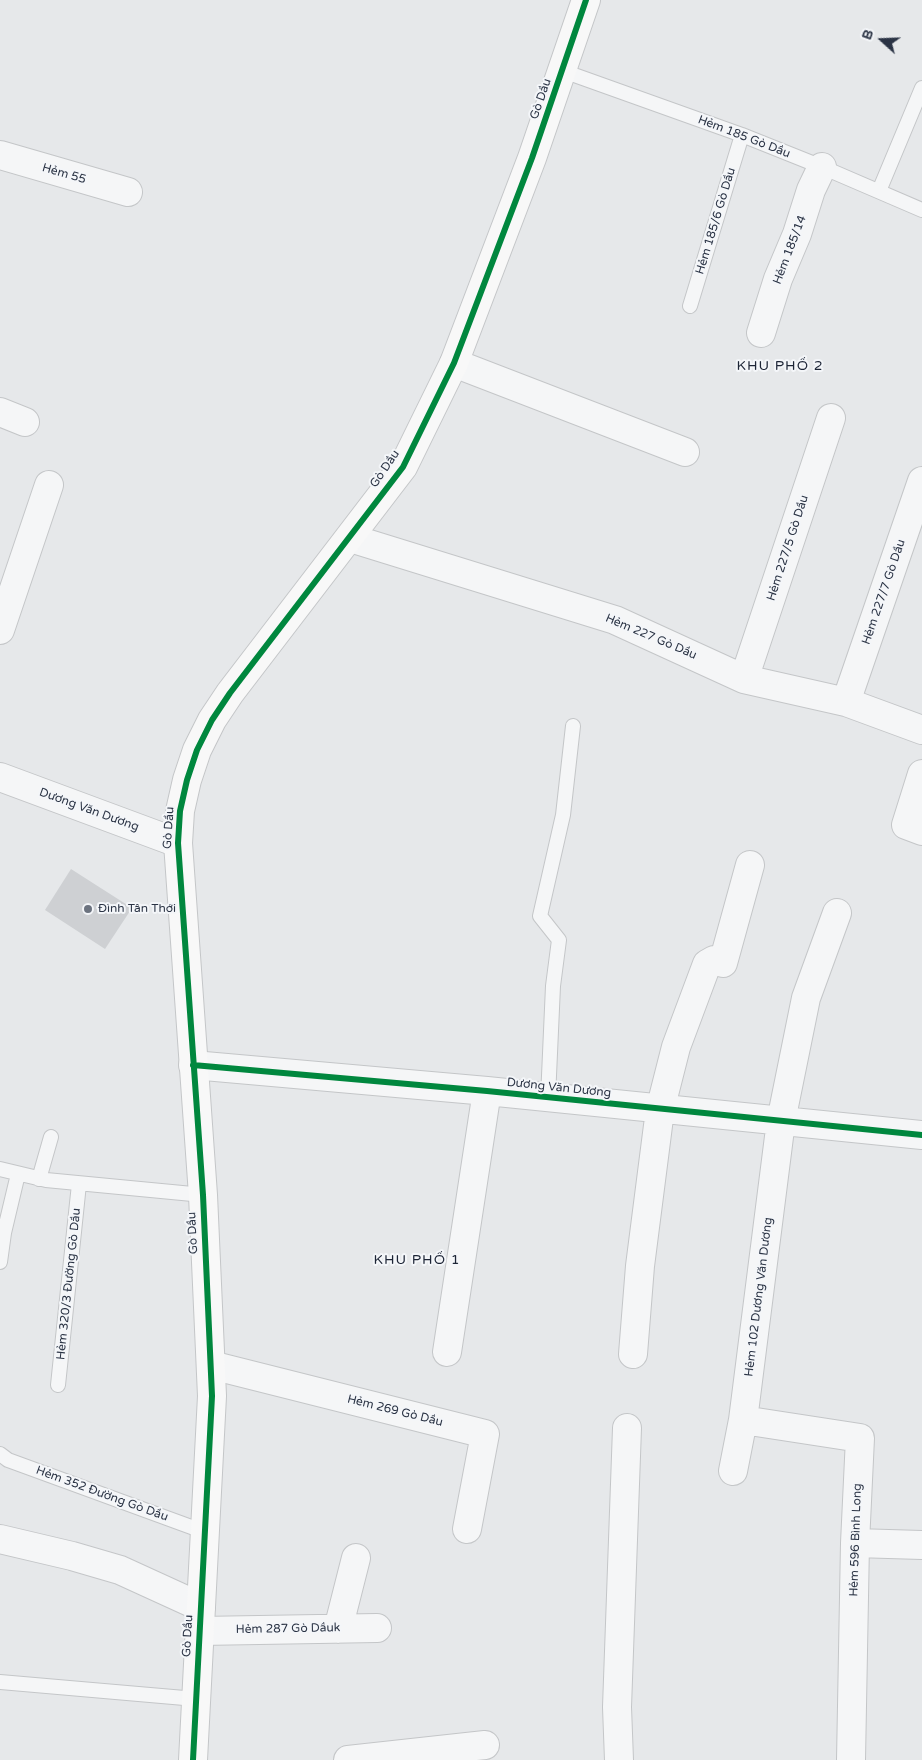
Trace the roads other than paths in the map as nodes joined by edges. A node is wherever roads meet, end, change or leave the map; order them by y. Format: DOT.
graph roads {
  1 [pos="586,0"];
  2 [pos="563,71"];
  3 [pos="922,88"];
  4 [pos="742,135"];
  5 [pos="0,155"];
  6 [pos="822,167"];
  7 [pos="879,191"];
  8 [pos="128,192"];
  9 [pos="922,210"];
  10 [pos="690,306"];
  11 [pos="761,334"];
  12 [pos="454,363"];
  13 [pos="0,412"];
  14 [pos="831,418"];
  15 [pos="26,422"];
  16 [pos="685,452"];
  17 [pos="922,481"];
  18 [pos="49,485"];
  19 [pos="350,538"];
  20 [pos="0,630"];
  21 [pos="744,679"];
  22 [pos="846,702"];
  23 [pos="573,726"];
  24 [pos="922,730"];
  25 [pos="922,774"];
  26 [pos="0,777"];
  27 [pos="922,831"];
  28 [pos="178,842"];
  29 [pos="750,864"];
  30 [pos="837,912"];
  31 [pos="193,1065"];
  32 [pos="487,1091"];
  33 [pos="548,1098"];
  34 [pos="660,1110"];
  35 [pos="781,1122"];
  36 [pos="922,1135"];
  37 [pos="51,1137"];
  38 [pos="0,1169"];
  39 [pos="18,1174"];
  40 [pos="39,1179"];
  41 [pos="79,1184"];
  42 [pos="203,1195"];
  43 [pos="2,1232"];
  44 [pos="0,1262"];
  45 [pos="447,1352"];
  46 [pos="633,1354"];
  47 [pos="211,1365"];
  48 [pos="58,1385"];
  49 [pos="743,1420"];
  50 [pos="627,1428"];
  51 [pos="0,1454"];
  52 [pos="733,1472"];
  53 [pos="467,1529"];
  54 [pos="205,1532"];
  55 [pos="0,1539"];
  56 [pos="855,1543"];
  57 [pos="922,1545"];
  58 [pos="356,1558"];
  59 [pos="200,1619"];
  60 [pos="377,1628"];
  61 [pos="338,1629"];
  62 [pos="0,1682"];
  63 [pos="196,1699"];
  64 [pos="485,1745"];
  65 [pos="193,1760"];
  66 [pos="348,1760"];
  67 [pos="619,1760"];
  68 [pos="851,1760"];
  1 -- 2 [label="street, Gò Dầu"];
  2 -- 4 [label="lane, Hẻm 185 Gò Dầu"];
  2 -- 12 [label="street, Gò Dầu"];
  3 -- 7 [label="lane"];
  4 -- 6 [label="lane, Hẻm 185 Gò Dầu"];
  4 -- 10 [label="lane, Hẻm 185/6 Gò Dầu"];
  5 -- 8 [label="street, Hẻm 55"];
  6 -- 7 [label="lane, Hẻm 185 Gò Dầu"];
  6 -- 11 [label="street, Hẻm 185/14"];
  7 -- 9 [label="lane, Hẻm 185 Gò Dầu"];
  12 -- 16 [label="street"];
  12 -- 19 [label="street, Gò Dầu"];
  13 -- 15 [label="street"];
  14 -- 21 [label="street, Hẻm 227/5 Gò Dầu"];
  17 -- 22 [label="street, Hẻm 227/7 Gò Dầu"];
  18 -- 20 [label="street"];
  19 -- 21 [label="street, Hẻm 227 Gò Dầu"];
  19 -- 28 [label="street, Gò Dầu"];
  21 -- 22 [label="street, Hẻm 227 Gò Dầu"];
  22 -- 24 [label="street, Hẻm 227 Gò Dầu"];
  23 -- 33 [label="lane"];
  25 -- 27 [label="street"];
  26 -- 28 [label="street, Dương Văn Dương"];
  28 -- 31 [label="street, Gò Dầu"];
  29 -- 34 [label="street"];
  30 -- 35 [label="street, Hẻm 102 Dương Văn Dương"];
  31 -- 32 [label="street, Dương Văn Dương"];
  31 -- 42 [label="street, Gò Dầu"];
  32 -- 33 [label="street, Dương Văn Dương"];
  32 -- 45 [label="street"];
  33 -- 34 [label="street, Dương Văn Dương"];
  34 -- 35 [label="street, Dương Văn Dương"];
  34 -- 46 [label="street"];
  35 -- 36 [label="street, Dương Văn Dương"];
  35 -- 49 [label="street, Hẻm 102 Dương Văn Dương"];
  37 -- 40 [label="lane"];
  38 -- 39 [label="lane"];
  39 -- 40 [label="lane"];
  39 -- 43 [label="lane"];
  40 -- 41 [label="lane"];
  41 -- 42 [label="lane"];
  41 -- 48 [label="lane, Hẻm 320/3 Đường Gò Dầu"];
  42 -- 47 [label="street, Gò Dầu"];
  43 -- 44 [label="lane"];
  47 -- 53 [label="street, Hẻm 269 Gò Dầu"];
  47 -- 54 [label="street, Gò Dầu"];
  49 -- 52 [label="street, Hẻm 102 Dương Văn Dương"];
  49 -- 56 [label="street, Hẻm 596 Bình Long"];
  50 -- 67 [label="street"];
  51 -- 54 [label="lane, Hẻm 352 Đường Gò Dầu"];
  54 -- 59 [label="street, Gò Dầu"];
  55 -- 59 [label="street"];
  56 -- 57 [label="street"];
  56 -- 68 [label="street, Hẻm 596 Bình Long"];
  58 -- 61 [label="street"];
  59 -- 61 [label="street, Hẻm 287 Gò Dầuk"];
  59 -- 63 [label="street, Gò Dầu"];
  60 -- 61 [label="street, Hẻm 287 Gò Dầuk"];
  62 -- 63 [label="lane"];
  63 -- 65 [label="street, Gò Dầu"];
  64 -- 66 [label="street"];
}
